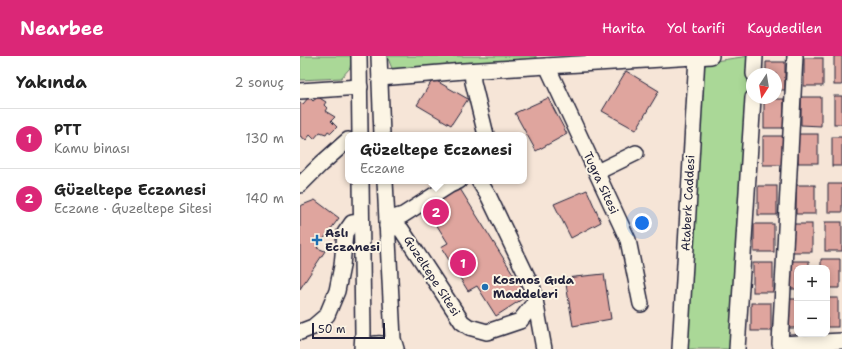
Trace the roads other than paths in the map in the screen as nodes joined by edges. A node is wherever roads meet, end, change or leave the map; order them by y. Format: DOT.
graph roads {
  1 [pos="360,56"];
  2 [pos="378,56"];
  3 [pos="755,56"];
  4 [pos="795,56"];
  5 [pos="704,57"];
  6 [pos="550,62"];
  7 [pos="754,68"];
  8 [pos="472,71"];
  9 [pos="380,78"];
  10 [pos="360,87"];
  11 [pos="300,90"];
  12 [pos="753,104"];
  13 [pos="357,132"];
  14 [pos="382,132"];
  15 [pos="485,132"];
  16 [pos="345,145"];
  17 [pos="636,153"];
  18 [pos="597,172"];
  19 [pos="361,184"];
  20 [pos="385,184"];
  21 [pos="452,184"];
  22 [pos="481,184"];
  23 [pos="300,185"];
  24 [pos="361,222"];
  25 [pos="387,223"];
  26 [pos="535,302"];
  27 [pos="641,304"];
  28 [pos="300,332"];
  29 [pos="842,341"];
  30 [pos="363,349"];
  31 [pos="395,349"];
  32 [pos="544,349"];
  33 [pos="680,349"];
  34 [pos="737,349"];
  1 -- 10 [label="street"];
  2 -- 9 [label="street"];
  3 -- 7 [label="street"];
  4 -- 29 [label="street"];
  5 -- 6 [label="street"];
  5 -- 33 [label="street, Ataberk Caddesi"];
  6 -- 8 [label="street"];
  6 -- 18 [label="street, Tugra Sitesi"];
  8 -- 9 [label="street"];
  8 -- 15 [label="street"];
  9 -- 14 [label="street"];
  10 -- 11 [label="street"];
  10 -- 13 [label="street"];
  12 -- 34 [label="street"];
  16 -- 23 [label="street"];
  17 -- 18 [label="street"];
  18 -- 27 [label="street, Tugra Sitesi"];
  19 -- 24 [label="street"];
  20 -- 25 [label="street"];
  21 -- 25 [label="street"];
  22 -- 26 [label="street"];
  24 -- 28 [label="street"];
  24 -- 30 [label="street"];
  25 -- 26 [label="street, Guzeltepe Sitesi"];
  25 -- 31 [label="street"];
  26 -- 32 [label="street"];
  30 -- 31 [label="street"];
}
